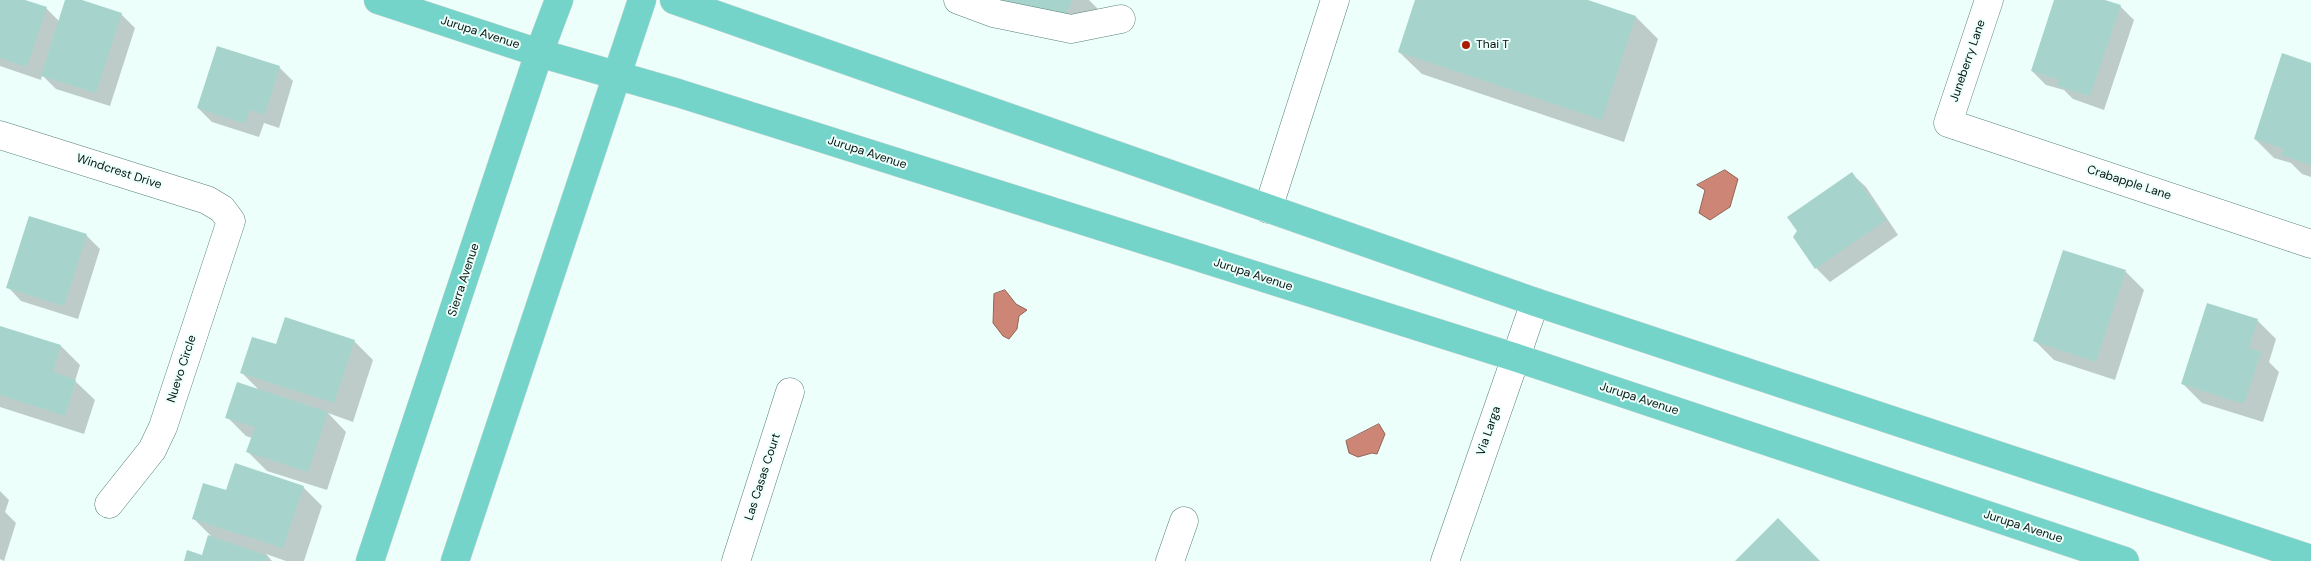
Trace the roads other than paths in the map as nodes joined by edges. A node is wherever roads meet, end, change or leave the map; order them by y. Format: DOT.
graph roads {
  1 [pos="378,0"];
  2 [pos="559,0"];
  3 [pos="642,0"];
  4 [pos="674,0"];
  5 [pos="958,0"];
  6 [pos="1335,0"];
  7 [pos="1989,0"];
  8 [pos="1121,19"];
  9 [pos="539,53"];
  10 [pos="616,74"];
  11 [pos="1948,123"];
  12 [pos="0,134"];
  13 [pos="1268,209"];
  14 [pos="231,221"];
  15 [pos="2311,244"];
  16 [pos="1535,302"];
  17 [pos="1514,357"];
  18 [pos="790,392"];
  19 [pos="109,504"];
  20 [pos="1184,521"];
  21 [pos="2311,559"];
  22 [pos="370,561"];
  23 [pos="454,561"];
  24 [pos="736,561"];
  25 [pos="1170,561"];
  26 [pos="1445,561"];
  27 [pos="2125,561"];
  1 -- 9 [label="main road, Jurupa Avenue"];
  2 -- 9 [label="main road, Sierra Avenue"];
  3 -- 10 [label="main road"];
  4 -- 13 [label="main road"];
  5 -- 8 [label="street"];
  6 -- 13 [label="street"];
  7 -- 11 [label="street, Juneberry Lane"];
  9 -- 10 [label="main road, Jurupa Avenue"];
  9 -- 22 [label="main road, Sierra Avenue"];
  10 -- 17 [label="main road, Jurupa Avenue"];
  10 -- 23 [label="main road"];
  11 -- 15 [label="street, Crabapple Lane"];
  12 -- 14 [label="street, Windcrest Drive"];
  13 -- 16 [label="main road"];
  14 -- 19 [label="street, Nuevo Circle"];
  16 -- 17 [label="street, Via Larga"];
  16 -- 21 [label="main road"];
  17 -- 26 [label="street, Via Larga"];
  17 -- 27 [label="main road, Jurupa Avenue"];
  18 -- 24 [label="street, Las Casas Court"];
  20 -- 25 [label="street"];
}
